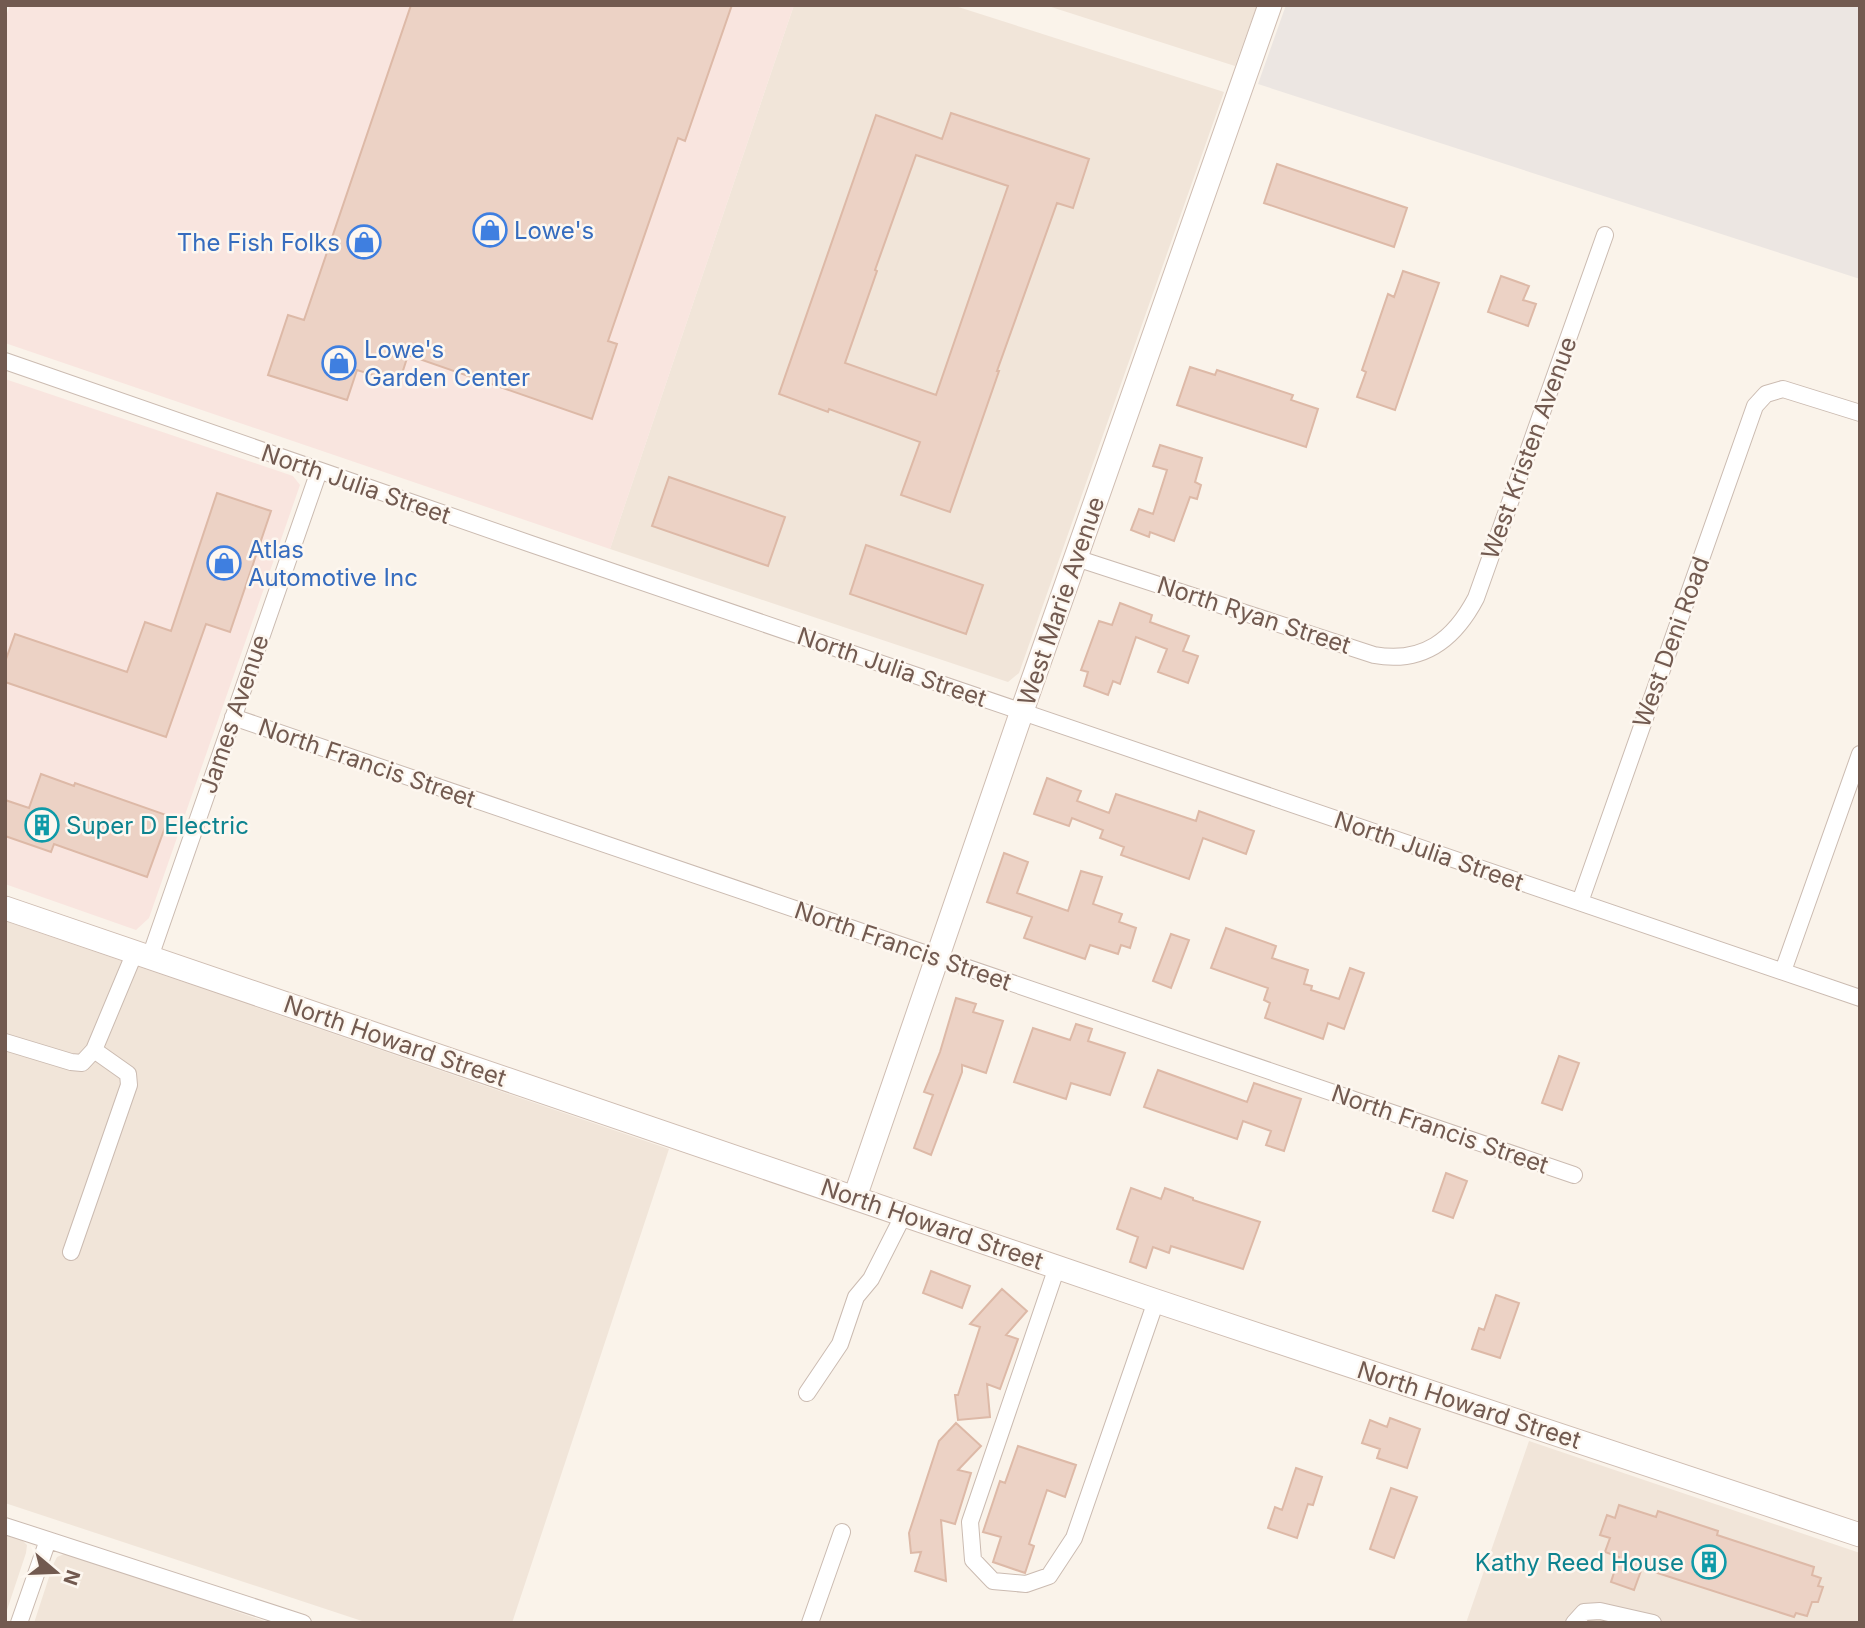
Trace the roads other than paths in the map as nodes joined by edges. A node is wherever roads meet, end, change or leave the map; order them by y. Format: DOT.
graph roads {
  1 [pos="1270,5"];
  2 [pos="1605,235"];
  3 [pos="5,361"];
  4 [pos="1860,413"];
  5 [pos="319,471"];
  6 [pos="1076,558"];
  7 [pos="1433,647"];
  8 [pos="1022,712"];
  9 [pos="233,717"];
  10 [pos="1860,754"];
  11 [pos="1580,902"];
  12 [pos="5,908"];
  13 [pos="142,954"];
  14 [pos="936,957"];
  15 [pos="1783,971"];
  16 [pos="1860,998"];
  17 [pos="5,1042"];
  18 [pos="94,1050"];
  19 [pos="1574,1175"];
  20 [pos="855,1197"];
  21 [pos="904,1214"];
  22 [pos="71,1252"];
  23 [pos="1057,1267"];
  24 [pos="1156,1301"];
  25 [pos="807,1393"];
  26 [pos="5,1526"];
  27 [pos="842,1531"];
  28 [pos="1860,1535"];
  29 [pos="48,1540"];
  30 [pos="19,1623"];
  31 [pos="303,1623"];
  32 [pos="810,1623"];
  33 [pos="1574,1623"];
  34 [pos="1653,1623"];
  1 -- 6 [label="street, West Marie Avenue"];
  2 -- 7 [label="street, West Kristen Avenue"];
  3 -- 5 [label="street, North Julia Street"];
  4 -- 11 [label="street, West Deni Road"];
  5 -- 8 [label="street, North Julia Street"];
  5 -- 9 [label="street, James Avenue"];
  6 -- 7 [label="street, North Ryan Street"];
  6 -- 8 [label="street, West Marie Avenue"];
  8 -- 11 [label="street, North Julia Street"];
  8 -- 14 [label="street, West Marie Avenue"];
  9 -- 13 [label="street, James Avenue"];
  9 -- 14 [label="street, North Francis Street"];
  10 -- 15 [label="street"];
  11 -- 15 [label="street, North Julia Street"];
  12 -- 13 [label="street, North Howard Street"];
  13 -- 18 [label="street, James Avenue"];
  13 -- 20 [label="street, North Howard Street"];
  14 -- 19 [label="street, North Francis Street"];
  14 -- 20 [label="street, West Marie Avenue"];
  15 -- 16 [label="street, North Julia Street"];
  17 -- 18 [label="street"];
  18 -- 22 [label="street"];
  20 -- 21 [label="street, North Howard Street"];
  21 -- 23 [label="street, North Howard Street"];
  21 -- 25 [label="street"];
  23 -- 24 [label="street, North Howard Street"];
  23 -- 24 [label="street"];
  24 -- 28 [label="street, North Howard Street"];
  26 -- 29 [label="street"];
  27 -- 32 [label="street"];
  29 -- 30 [label="street"];
  29 -- 31 [label="street"];
  33 -- 34 [label="street"];
}
